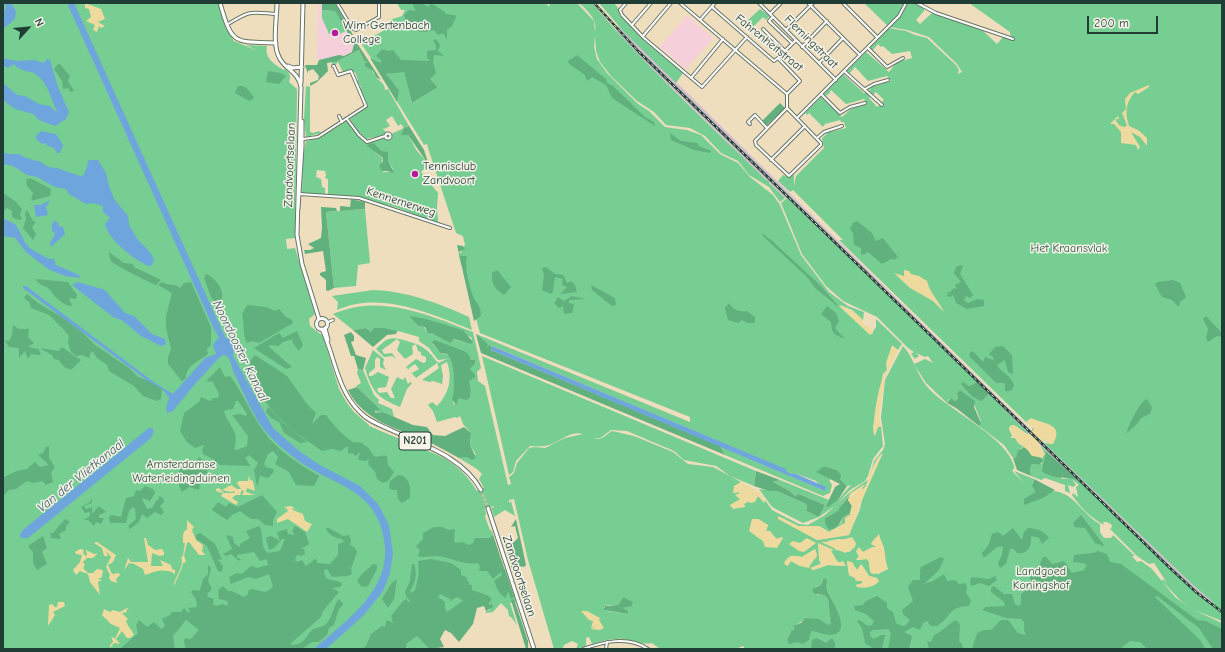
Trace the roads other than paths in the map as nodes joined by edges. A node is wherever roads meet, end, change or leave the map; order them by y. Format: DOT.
graph roads {
  1 [pos="220,3"];
  2 [pos="277,3"];
  3 [pos="303,3"];
  4 [pos="337,3"];
  5 [pos="379,3"];
  6 [pos="626,3"];
  7 [pos="651,3"];
  8 [pos="671,3"];
  9 [pos="680,3"];
  10 [pos="715,3"];
  11 [pos="759,3"];
  12 [pos="781,3"];
  13 [pos="808,3"];
  14 [pos="813,3"];
  15 [pos="843,3"];
  16 [pos="906,3"];
  17 [pos="917,3"];
  18 [pos="811,6"];
  19 [pos="712,7"];
  20 [pos="277,14"];
  21 [pos="770,14"];
  22 [pos="773,17"];
  23 [pos="700,20"];
  24 [pos="827,21"];
  25 [pos="227,25"];
  26 [pos="632,25"];
  27 [pos="763,29"];
  28 [pos="786,30"];
  29 [pos="643,36"];
  30 [pos="747,37"];
  31 [pos="843,38"];
  32 [pos="878,38"];
  33 [pos="1013,39"];
  34 [pos="723,40"];
  35 [pos="796,40"];
  36 [pos="276,43"];
  37 [pos="792,43"];
  38 [pos="802,46"];
  39 [pos="868,48"];
  40 [pos="735,50"];
  41 [pos="785,50"];
  42 [pos="860,55"];
  43 [pos="778,58"];
  44 [pos="903,58"];
  45 [pos="283,63"];
  46 [pos="818,63"];
  47 [pos="333,66"];
  48 [pos="302,67"];
  49 [pos="844,71"];
  50 [pos="691,78"];
  51 [pos="836,80"];
  52 [pos="888,80"];
  53 [pos="301,83"];
  54 [pos="865,89"];
  55 [pos="787,94"];
  56 [pos="821,94"];
  57 [pos="865,103"];
  58 [pos="882,105"];
  59 [pos="787,108"];
  60 [pos="339,116"];
  61 [pos="797,118"];
  62 [pos="347,119"];
  63 [pos="342,122"];
  64 [pos="750,124"];
  65 [pos="805,126"];
  66 [pos="842,126"];
  67 [pos="767,128"];
  68 [pos="385,136"];
  69 [pos="817,138"];
  70 [pos="301,139"];
  71 [pos="771,160"];
  72 [pos="298,194"];
  73 [pos="450,228"];
  74 [pos="320,318"];
  75 [pos="333,320"];
  76 [pos="328,322"];
  77 [pos="324,329"];
  78 [pos="481,490"];
  79 [pos="488,508"];
  80 [pos="607,642"];
  81 [pos="534,649"];
  82 [pos="583,649"];
  83 [pos="606,649"];
  84 [pos="648,649"];
  1 -- 25 [label="main road"];
  2 -- 20 [label="main road"];
  3 -- 48 [label="main road, N201"];
  4 -- 5 [label="street"];
  6 -- 26 [label="street"];
  7 -- 26 [label="street"];
  8 -- 29 [label="street"];
  9 -- 23 [label="street"];
  10 -- 19 [label="street"];
  11 -- 21 [label="street, Flemingstraat"];
  12 -- 21 [label="street"];
  13 -- 18 [label="street"];
  14 -- 18 [label="street"];
  15 -- 32 [label="street"];
  16 -- 32 [label="street"];
  17 -- 33 [label="street"];
  18 -- 24 [label="street"];
  18 -- 28 [label="street"];
  19 -- 23 [label="street"];
  19 -- 30 [label="street, Fahrenheitstraat"];
  20 -- 25 [label="street"];
  20 -- 36 [label="main road"];
  21 -- 22 [label="street, Flemingstraat"];
  22 -- 28 [label="street, Flemingstraat"];
  22 -- 37 [label="street, Flemingstraat"];
  23 -- 34 [label="street"];
  24 -- 31 [label="street"];
  24 -- 38 [label="street"];
  25 -- 36 [label="main road"];
  26 -- 29 [label="street"];
  27 -- 41 [label="street"];
  28 -- 35 [label="street, Flemingstraat"];
  29 -- 50 [label="street"];
  30 -- 40 [label="street"];
  30 -- 43 [label="street, Fahrenheitstraat"];
  31 -- 42 [label="street"];
  31 -- 46 [label="street"];
  32 -- 39 [label="street"];
  34 -- 40 [label="street"];
  34 -- 50 [label="street"];
  35 -- 37 [label="street"];
  35 -- 38 [label="street, Flemingstraat"];
  36 -- 45 [label="main road"];
  37 -- 41 [label="street"];
  38 -- 46 [label="street, Flemingstraat"];
  39 -- 42 [label="street"];
  39 -- 44 [label="street"];
  40 -- 50 [label="street"];
  40 -- 55 [label="street"];
  41 -- 43 [label="street"];
  42 -- 49 [label="street"];
  43 -- 55 [label="street, Fahrenheitstraat"];
  45 -- 48 [label="main road"];
  45 -- 53 [label="main road"];
  46 -- 51 [label="street, Flemingstraat"];
  47 -- 62 [label="street"];
  48 -- 53 [label="main road, N201"];
  49 -- 51 [label="street"];
  49 -- 54 [label="street"];
  51 -- 56 [label="street"];
  52 -- 54 [label="street"];
  53 -- 70 [label="main road, Zandvoortselaan / N201"];
  54 -- 58 [label="street"];
  55 -- 59 [label="street"];
  56 -- 57 [label="street"];
  56 -- 61 [label="street"];
  59 -- 61 [label="street"];
  59 -- 67 [label="street"];
  60 -- 63 [label="street"];
  61 -- 65 [label="street"];
  62 -- 63 [label="street"];
  62 -- 68 [label="street"];
  63 -- 70 [label="street"];
  64 -- 67 [label="street"];
  65 -- 69 [label="street"];
  65 -- 71 [label="street"];
  66 -- 69 [label="street"];
  67 -- 71 [label="street"];
  69 -- 71 [label="street"];
  70 -- 72 [label="main road, Zandvoortselaan / N201"];
  72 -- 73 [label="street, Kennemerweg"];
  72 -- 74 [label="main road, Zandvoortselaan / N201"];
  74 -- 76 [label="main road"];
  74 -- 77 [label="main road, N201"];
  75 -- 76 [label="street"];
  76 -- 77 [label="main road"];
  77 -- 78 [label="main road, N201"];
  79 -- 81 [label="main road, Zandvoortselaan"];
  80 -- 82 [label="street"];
  80 -- 83 [label="street"];
  80 -- 84 [label="street"];
}
